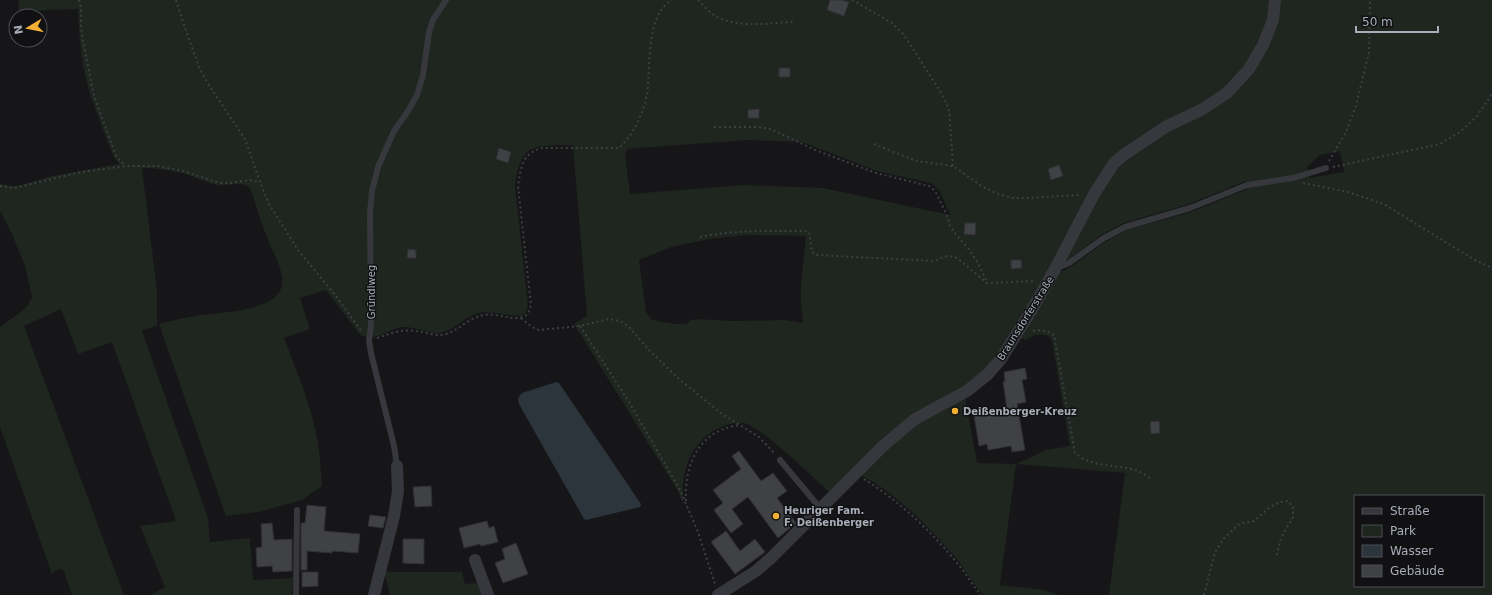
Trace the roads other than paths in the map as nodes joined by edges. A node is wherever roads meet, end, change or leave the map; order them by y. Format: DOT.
graph roads {
  1 [pos="446,0"];
  2 [pos="1275,0"];
  3 [pos="1326,168"];
  4 [pos="1055,269"];
  5 [pos="780,460"];
  6 [pos="398,466"];
  7 [pos="820,508"];
  8 [pos="297,510"];
  9 [pos="475,560"];
  10 [pos="296,595"];
  11 [pos="374,595"];
  12 [pos="488,595"];
  13 [pos="718,595"];
  1 -- 6 [label="lane, Gründlweg"];
  2 -- 4 [label="street, Braunsdorferstraße"];
  3 -- 4 [label="lane"];
  4 -- 7 [label="street, Braunsdorferstraße"];
  5 -- 7 [label="lane"];
  6 -- 11 [label="street, Gründlweg"];
  7 -- 13 [label="street, Braunsdorferstraße"];
  8 -- 10 [label="lane"];
  9 -- 12 [label="street"];
}
